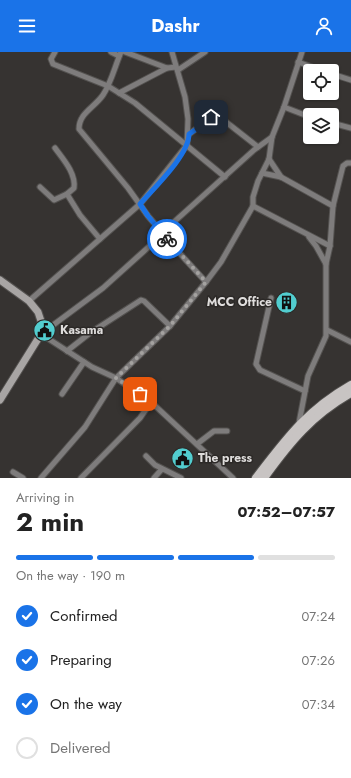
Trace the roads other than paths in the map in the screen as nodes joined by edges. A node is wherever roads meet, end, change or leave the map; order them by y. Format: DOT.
graph roads {
  1 [pos="55,52"];
  2 [pos="111,52"];
  3 [pos="125,52"];
  4 [pos="172,52"];
  5 [pos="205,52"];
  6 [pos="302,52"];
  7 [pos="120,54"];
  8 [pos="298,62"];
  9 [pos="304,64"];
  10 [pos="168,68"];
  11 [pos="177,68"];
  12 [pos="339,76"];
  13 [pos="351,80"];
  14 [pos="108,86"];
  15 [pos="119,93"];
  16 [pos="284,108"];
  17 [pos="303,115"];
  18 [pos="339,125"];
  19 [pos="351,128"];
  20 [pos="189,134"];
  21 [pos="272,137"];
  22 [pos="187,145"];
  23 [pos="258,147"];
  24 [pos="55,148"];
  25 [pos="269,159"];
  26 [pos="351,163"];
  27 [pos="262,173"];
  28 [pos="225,177"];
  29 [pos="280,177"];
  30 [pos="40,187"];
  31 [pos="67,194"];
  32 [pos="140,204"];
  33 [pos="253,206"];
  34 [pos="333,206"];
  35 [pos="163,234"];
  36 [pos="308,236"];
  37 [pos="100,239"];
  38 [pos="330,246"];
  39 [pos="326,264"];
  40 [pos="0,280"];
  41 [pos="206,282"];
  42 [pos="271,298"];
  43 [pos="29,301"];
  44 [pos="170,326"];
  45 [pos="327,330"];
  46 [pos="41,334"];
  47 [pos="351,342"];
  48 [pos="67,351"];
  49 [pos="84,362"];
  50 [pos="116,378"];
  51 [pos="351,385"];
  52 [pos="305,391"];
  53 [pos="351,393"];
  54 [pos="62,394"];
  55 [pos="0,400"];
  56 [pos="151,402"];
  57 [pos="299,423"];
  58 [pos="227,431"];
  59 [pos="197,444"];
  60 [pos="146,456"];
  61 [pos="162,469"];
  62 [pos="13,472"];
  63 [pos="23,478"];
  64 [pos="41,478"];
  65 [pos="81,478"];
  66 [pos="154,478"];
  67 [pos="181,478"];
  68 [pos="233,478"];
  69 [pos="256,478"];
  70 [pos="264,478"];
  1 -- 14 [label="street"];
  2 -- 7 [label="street"];
  3 -- 10 [label="street"];
  4 -- 11 [label="street"];
  5 -- 11 [label="street"];
  6 -- 8 [label="street"];
  7 -- 14 [label="street"];
  8 -- 9 [label="street"];
  8 -- 16 [label="street"];
  10 -- 11 [label="street"];
  10 -- 15 [label="street"];
  11 -- 20 [label="street"];
  12 -- 13 [label="street"];
  14 -- 15 [label="street"];
  14 -- 32 [label="street"];
  15 -- 22 [label="street"];
  16 -- 17 [label="street"];
  16 -- 21 [label="street"];
  18 -- 19 [label="street"];
  20 -- 22 [label="street"];
  20 -- 23 [label="street"];
  21 -- 23 [label="street"];
  21 -- 25 [label="street"];
  22 -- 28 [label="street"];
  22 -- 32 [label="street"];
  23 -- 28 [label="street"];
  24 -- 31 [label="street"];
  25 -- 27 [label="street"];
  25 -- 29 [label="street"];
  26 -- 34 [label="street"];
  27 -- 29 [label="street"];
  27 -- 33 [label="street"];
  28 -- 35 [label="street"];
  29 -- 34 [label="street"];
  30 -- 31 [label="street"];
  31 -- 37 [label="street"];
  32 -- 35 [label="street"];
  32 -- 37 [label="street"];
  33 -- 36 [label="street"];
  33 -- 41 [label="street"];
  34 -- 38 [label="street"];
  35 -- 41 [label="street"];
  35 -- 46 [label="street"];
  36 -- 38 [label="street"];
  36 -- 39 [label="street"];
  37 -- 43 [label="street"];
  38 -- 39 [label="street"];
  39 -- 45 [label="street"];
  40 -- 43 [label="street"];
  41 -- 44 [label="street"];
  42 -- 52 [label="street"];
  43 -- 46 [label="street"];
  44 -- 48 [label="street"];
  44 -- 50 [label="street"];
  45 -- 47 [label="street"];
  45 -- 52 [label="street"];
  46 -- 48 [label="street"];
  46 -- 55 [label="street"];
  48 -- 49 [label="street"];
  49 -- 50 [label="street"];
  49 -- 54 [label="street"];
  50 -- 56 [label="street"];
  50 -- 64 [label="street"];
  51 -- 57 [label="main road"];
  52 -- 57 [label="street"];
  53 -- 70 [label="main road"];
  56 -- 59 [label="street"];
  56 -- 65 [label="street"];
  57 -- 69 [label="main road"];
  58 -- 59 [label="street"];
  59 -- 68 [label="street"];
  60 -- 61 [label="street"];
  61 -- 66 [label="street"];
  61 -- 67 [label="street"];
  62 -- 63 [label="street"];
}
